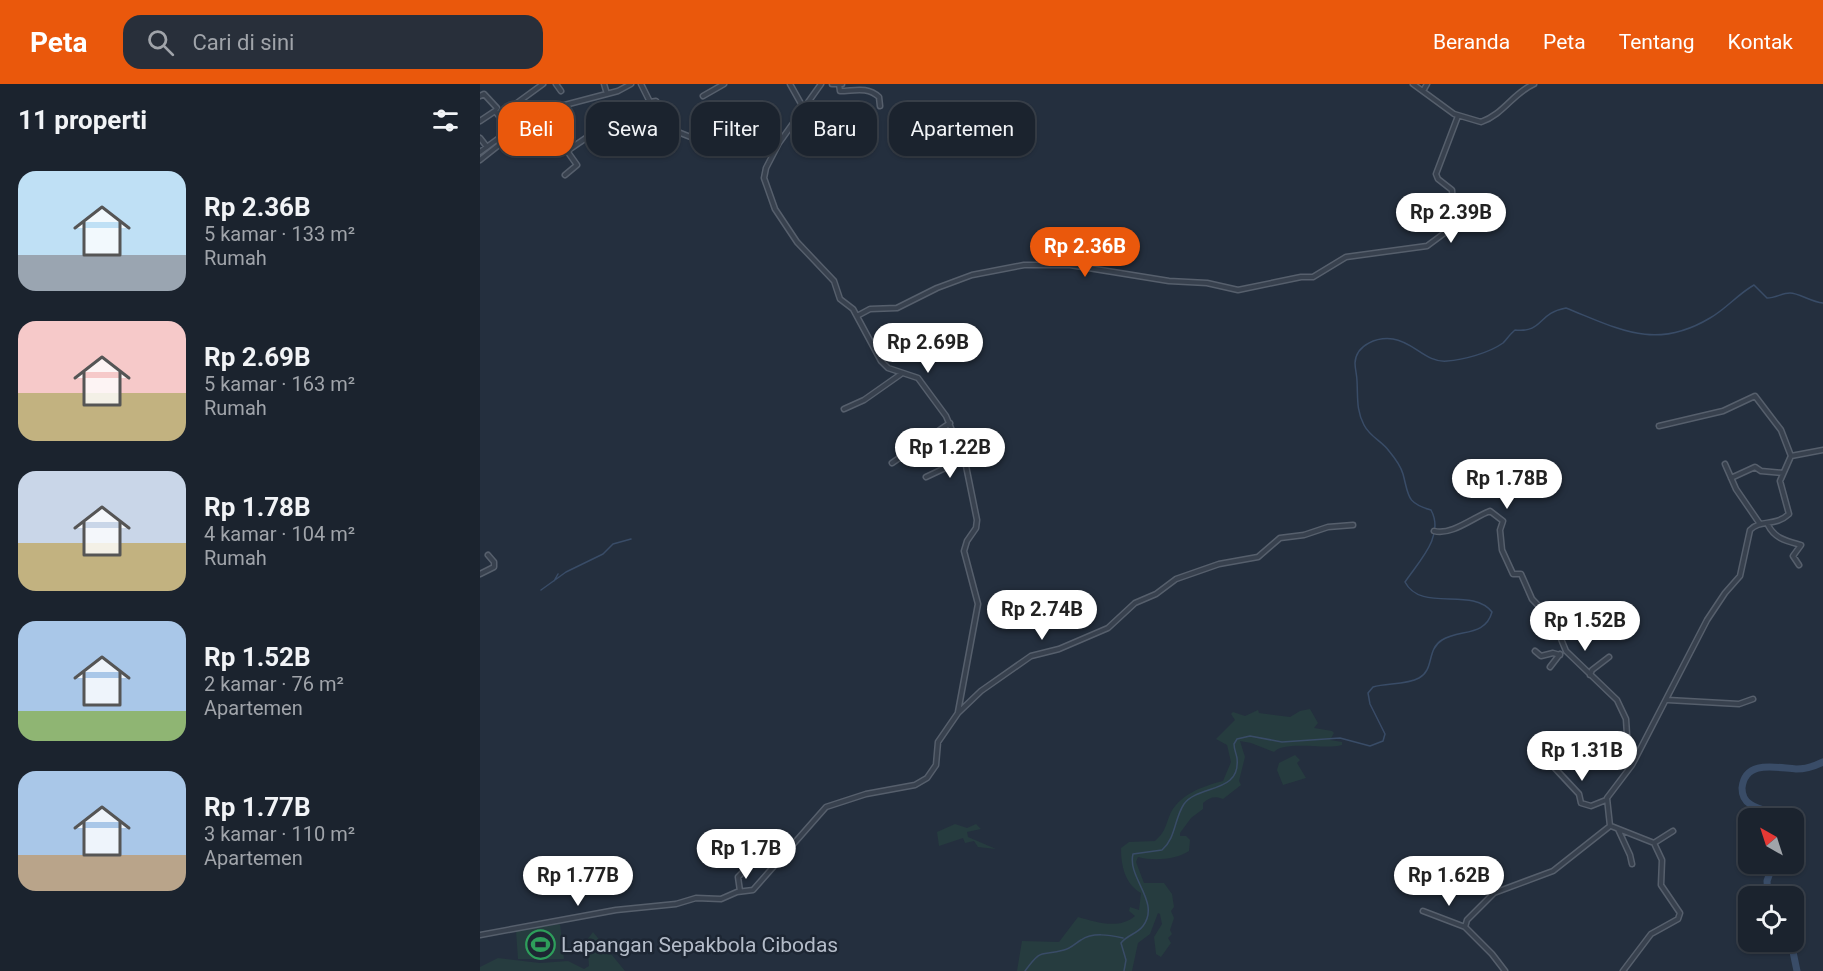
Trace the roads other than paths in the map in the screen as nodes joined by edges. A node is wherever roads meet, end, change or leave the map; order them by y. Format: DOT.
graph roads {
  1 [pos="543,84"];
  2 [pos="556,84"];
  3 [pos="604,84"];
  4 [pos="631,84"];
  5 [pos="641,84"];
  6 [pos="724,84"];
  7 [pos="790,84"];
  8 [pos="821,84"];
  9 [pos="832,84"];
  10 [pos="841,84"];
  11 [pos="1413,84"];
  12 [pos="1427,84"];
  13 [pos="1534,84"];
  14 [pos="561,91"];
  15 [pos="1423,91"];
  16 [pos="607,94"];
  17 [pos="480,96"];
  18 [pos="703,96"];
  19 [pos="518,102"];
  20 [pos="574,102"];
  21 [pos="650,102"];
  22 [pos="800,102"];
  23 [pos="809,102"];
  24 [pos="880,106"];
  25 [pos="495,111"];
  26 [pos="498,115"];
  27 [pos="1458,116"];
  28 [pos="481,119"];
  29 [pos="792,125"];
  30 [pos="480,138"];
  31 [pos="586,138"];
  32 [pos="498,140"];
  33 [pos="498,144"];
  34 [pos="574,146"];
  35 [pos="487,147"];
  36 [pos="480,152"];
  37 [pos="571,156"];
  38 [pos="480,160"];
  39 [pos="565,175"];
  40 [pos="857,316"];
  41 [pos="901,374"];
  42 [pos="844,409"];
  43 [pos="950,423"];
  44 [pos="1659,426"];
  45 [pos="1823,450"];
  46 [pos="981,454"];
  47 [pos="1791,456"];
  48 [pos="965,461"];
  49 [pos="892,463"];
  50 [pos="1725,464"];
  51 [pos="1783,473"];
  52 [pos="926,477"];
  53 [pos="1731,478"];
  54 [pos="1760,524"];
  55 [pos="1353,525"];
  56 [pos="1768,525"];
  57 [pos="1434,531"];
  58 [pos="488,555"];
  59 [pos="1799,565"];
  60 [pos="480,574"];
  61 [pos="1564,649"];
  62 [pos="1535,651"];
  63 [pos="1560,655"];
  64 [pos="1609,657"];
  65 [pos="1550,667"];
  66 [pos="1590,675"];
  67 [pos="1753,699"];
  68 [pos="1668,700"];
  69 [pos="958,713"];
  70 [pos="1636,757"];
  71 [pos="1551,764"];
  72 [pos="1606,800"];
  73 [pos="1610,826"];
  74 [pos="1617,828"];
  75 [pos="1673,831"];
  76 [pos="1654,843"];
  77 [pos="1632,864"];
  78 [pos="746,869"];
  79 [pos="740,891"];
  80 [pos="1423,911"];
  81 [pos="1465,927"];
  82 [pos="480,935"];
  83 [pos="1504,971"];
  84 [pos="1623,971"];
  1 -- 19 [label="street"];
  2 -- 14 [label="street"];
  3 -- 16 [label="street"];
  4 -- 16 [label="street"];
  5 -- 21 [label="street"];
  6 -- 18 [label="street"];
  7 -- 22 [label="street"];
  8 -- 23 [label="street"];
  9 -- 10 [label="street"];
  10 -- 24 [label="street"];
  11 -- 15 [label="street"];
  12 -- 15 [label="street"];
  13 -- 27 [label="street"];
  15 -- 27 [label="street"];
  16 -- 20 [label="street"];
  17 -- 25 [label="street"];
  25 -- 26 [label="street"];
  25 -- 28 [label="street"];
  27 -- 40 [label="street"];
  29 -- 40 [label="street"];
  30 -- 35 [label="street"];
  31 -- 34 [label="street"];
  32 -- 35 [label="street"];
  33 -- 38 [label="street"];
  35 -- 36 [label="street"];
  37 -- 39 [label="street"];
  40 -- 41 [label="street"];
  41 -- 42 [label="street"];
  41 -- 43 [label="street"];
  43 -- 48 [label="street"];
  43 -- 49 [label="street"];
  44 -- 47 [label="street"];
  45 -- 47 [label="street"];
  46 -- 48 [label="street"];
  47 -- 51 [label="street"];
  48 -- 52 [label="street"];
  48 -- 69 [label="street"];
  50 -- 53 [label="street"];
  51 -- 53 [label="street"];
  51 -- 56 [label="street"];
  53 -- 54 [label="street"];
  54 -- 56 [label="street"];
  54 -- 68 [label="street"];
  55 -- 69 [label="street"];
  56 -- 59 [label="street"];
  57 -- 61 [label="street"];
  58 -- 60 [label="street"];
  61 -- 63 [label="street"];
  61 -- 66 [label="street"];
  62 -- 63 [label="street"];
  63 -- 65 [label="street"];
  64 -- 66 [label="street"];
  66 -- 70 [label="street"];
  67 -- 68 [label="street"];
  68 -- 70 [label="street"];
  69 -- 79 [label="street"];
  70 -- 72 [label="street"];
  71 -- 72 [label="street"];
  72 -- 73 [label="street"];
  73 -- 74 [label="street"];
  73 -- 81 [label="street"];
  74 -- 76 [label="street"];
  74 -- 77 [label="street"];
  75 -- 76 [label="street"];
  76 -- 84 [label="street"];
  78 -- 79 [label="street"];
  79 -- 82 [label="street"];
  80 -- 81 [label="street"];
  81 -- 83 [label="street"];
}
